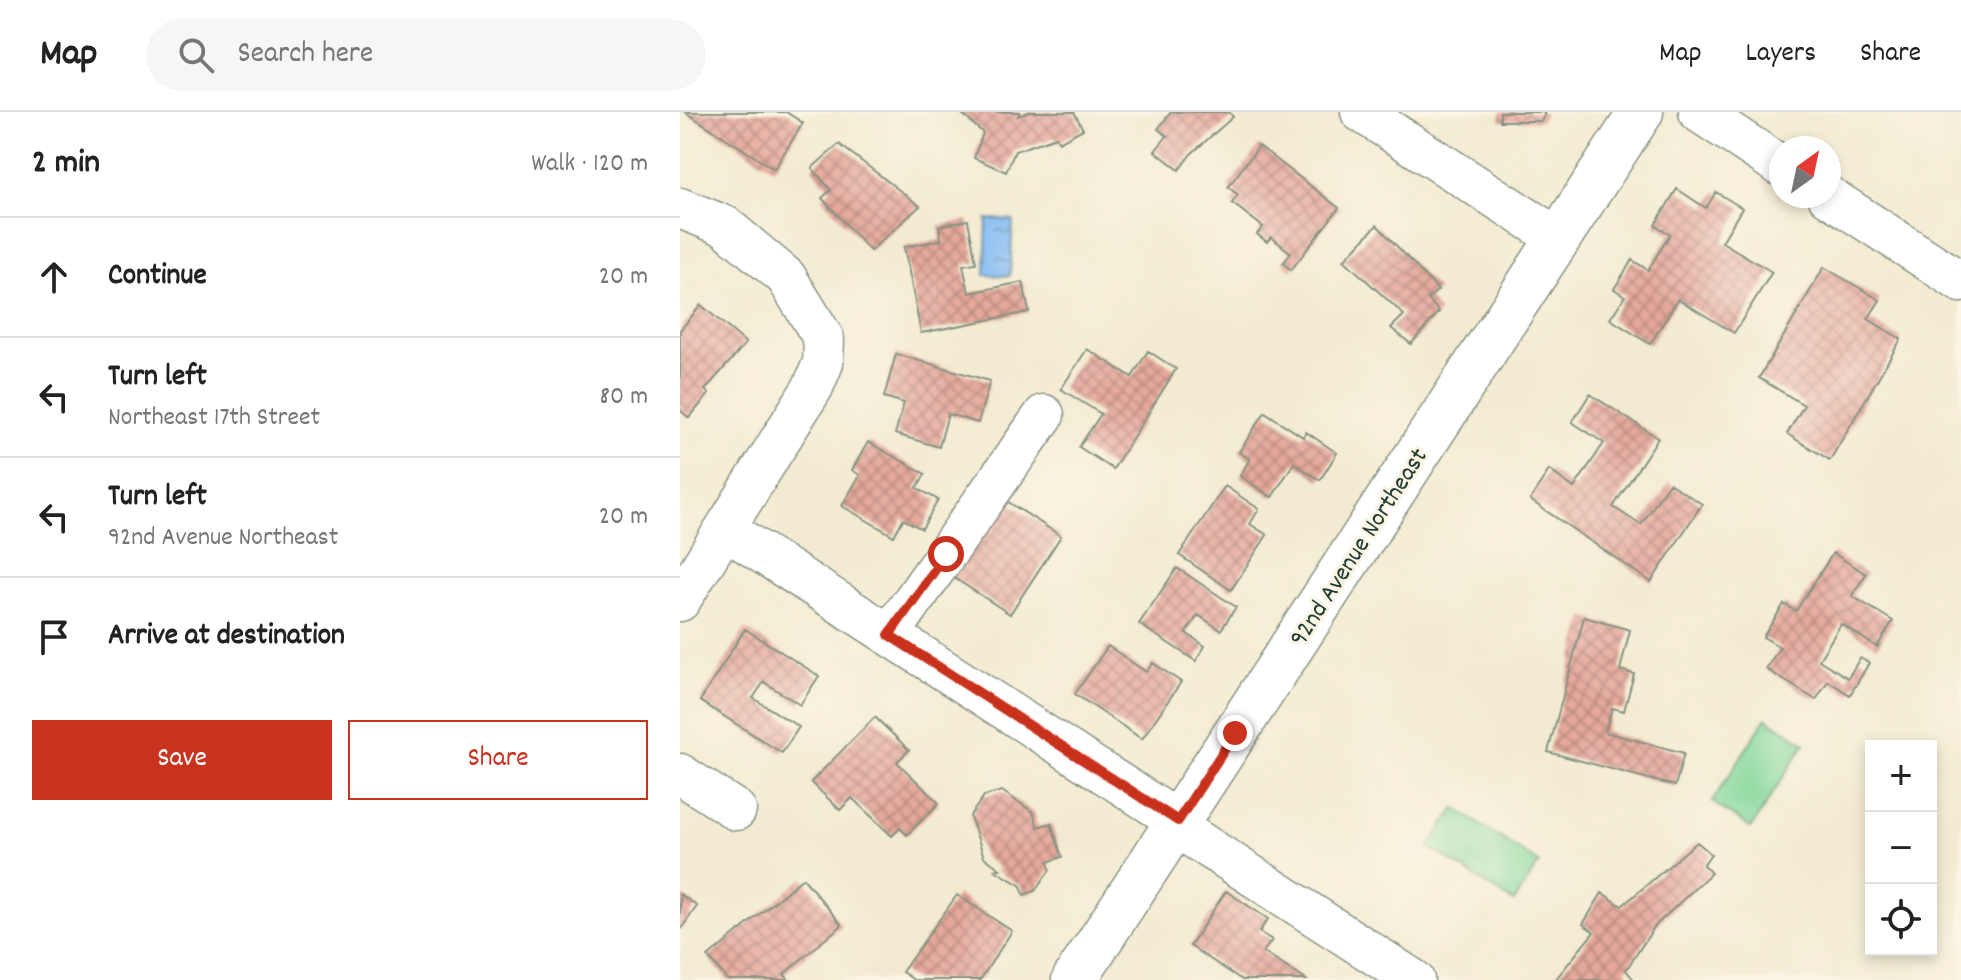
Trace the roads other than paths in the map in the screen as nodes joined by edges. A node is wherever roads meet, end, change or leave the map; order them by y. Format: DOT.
graph roads {
  1 [pos="1361,112"];
  2 [pos="1641,112"];
  3 [pos="1699,112"];
  4 [pos="1769,158"];
  5 [pos="1841,204"];
  6 [pos="680,208"];
  7 [pos="1558,238"];
  8 [pos="1961,282"];
  9 [pos="1044,415"];
  10 [pos="725,529"];
  11 [pos="680,601"];
  12 [pos="889,635"];
  13 [pos="680,774"];
  14 [pos="736,810"];
  15 [pos="1176,823"];
  16 [pos="1074,980"];
  17 [pos="1414,980"];
  1 -- 7 [label="street"];
  2 -- 7 [label="main road, 92nd Avenue Northeast"];
  3 -- 4 [label="street"];
  5 -- 8 [label="street"];
  6 -- 10 [label="street"];
  7 -- 15 [label="main road, 92nd Avenue Northeast"];
  9 -- 12 [label="street"];
  10 -- 11 [label="street"];
  10 -- 12 [label="street"];
  12 -- 15 [label="street"];
  13 -- 14 [label="street"];
  15 -- 16 [label="main road, 92nd Avenue Northeast"];
  15 -- 17 [label="street"];
}
